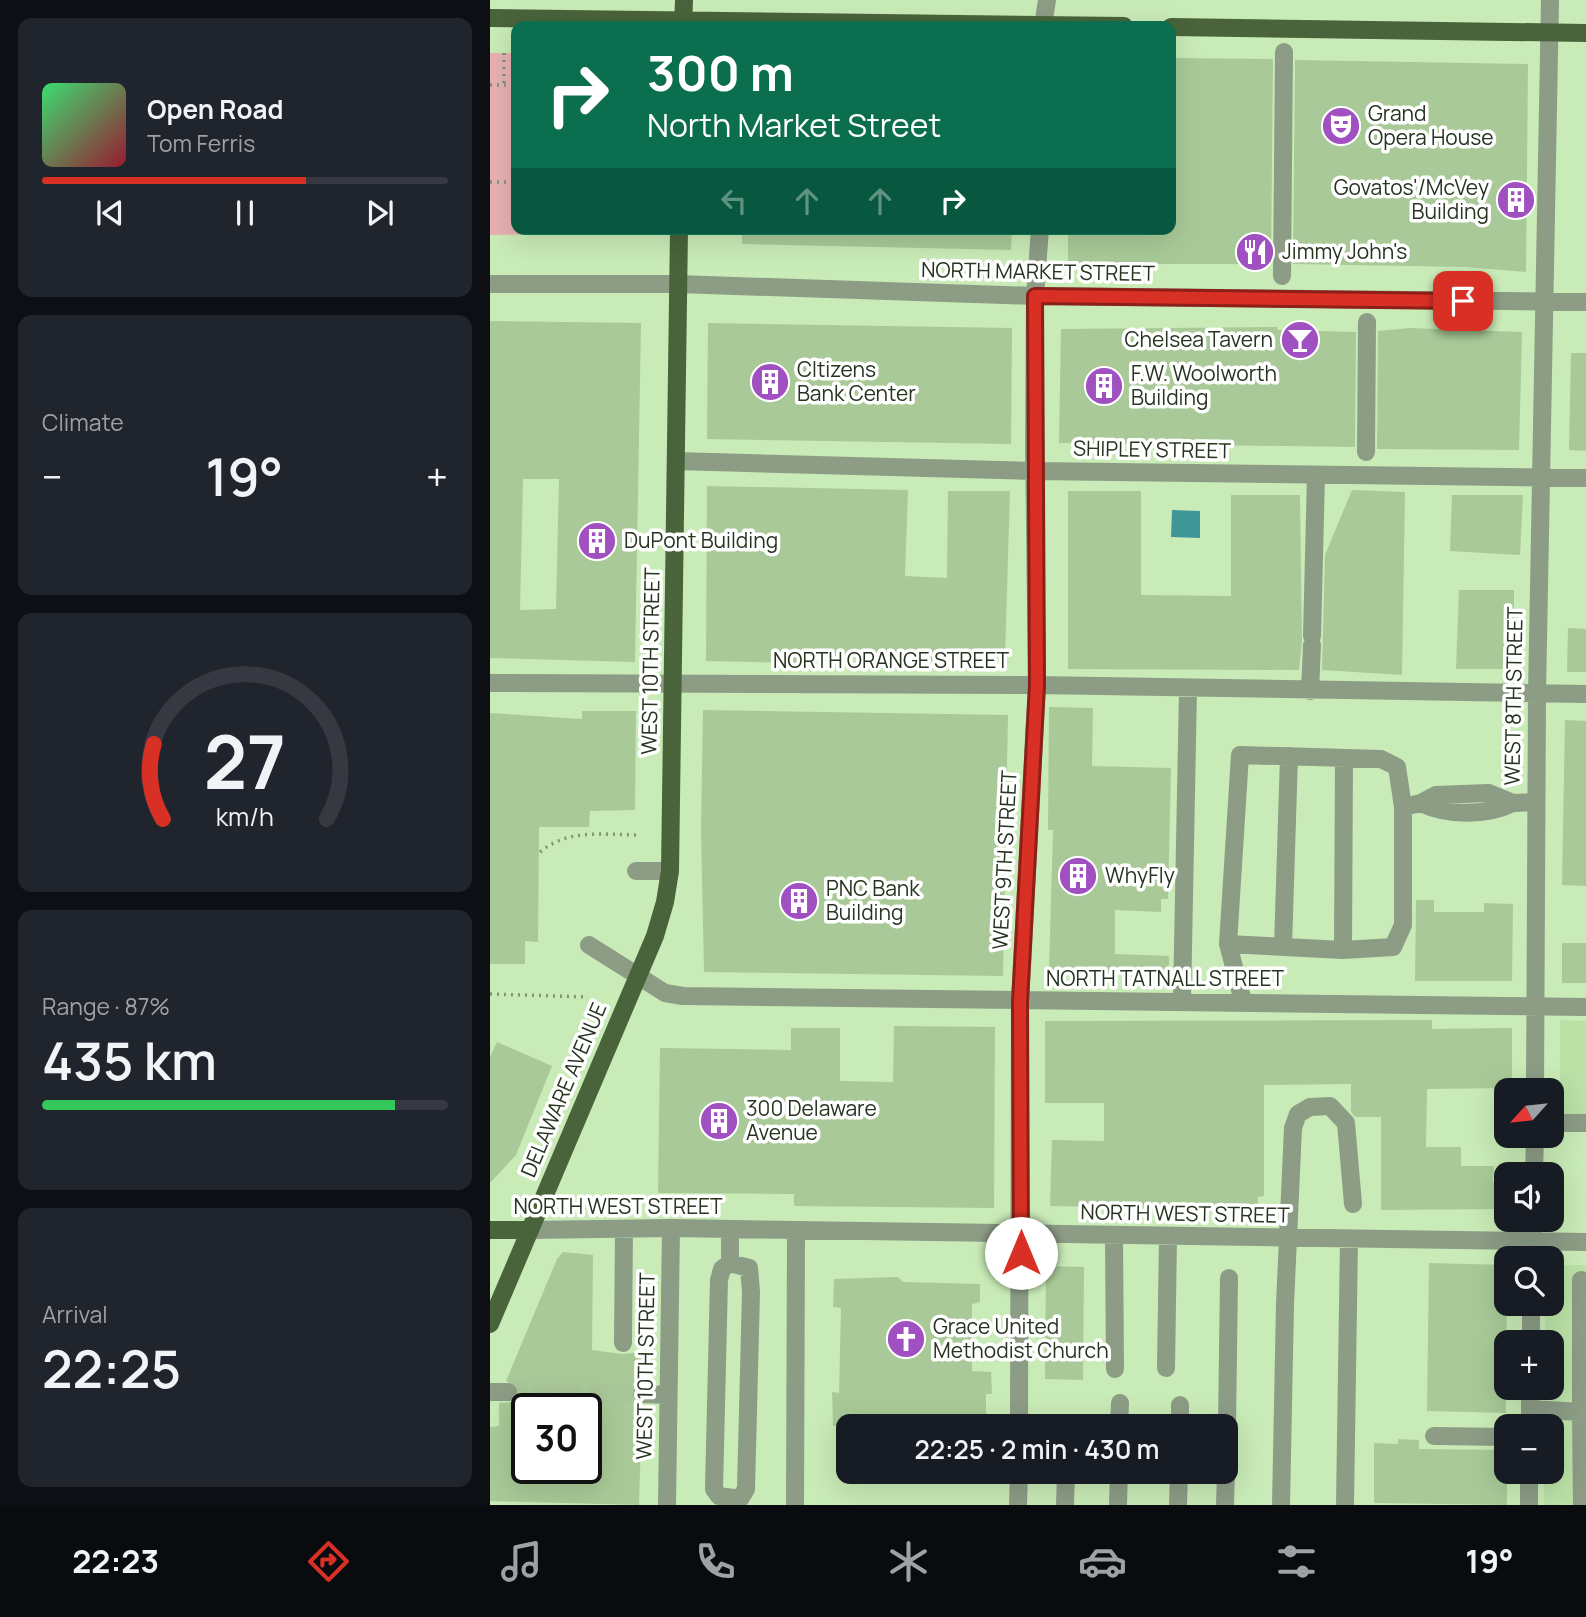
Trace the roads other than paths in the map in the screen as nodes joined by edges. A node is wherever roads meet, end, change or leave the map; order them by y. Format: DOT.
graph roads {
  1 [pos="684,0"];
  2 [pos="1047,0"];
  3 [pos="1550,0"];
  4 [pos="490,18"];
  5 [pos="606,21"];
  6 [pos="683,21"];
  7 [pos="1044,21"];
  8 [pos="1176,27"];
  9 [pos="1549,33"];
  10 [pos="1586,33"];
  11 [pos="1284,52"];
  12 [pos="679,235"];
  13 [pos="1040,235"];
  14 [pos="1282,276"];
  15 [pos="490,284"];
  16 [pos="678,284"];
  17 [pos="1035,296"];
  18 [pos="1544,302"];
  19 [pos="1586,302"];
  20 [pos="1367,322"];
  21 [pos="1366,452"];
  22 [pos="676,461"];
  23 [pos="1034,471"];
  24 [pos="1316,474"];
  25 [pos="1541,478"];
  26 [pos="1586,478"];
  27 [pos="673,682"];
  28 [pos="490,683"];
  29 [pos="1037,685"];
  30 [pos="1188,689"];
  31 [pos="1310,691"];
  32 [pos="1537,694"];
  33 [pos="1586,694"];
  34 [pos="1289,756"];
  35 [pos="1344,758"];
  36 [pos="1536,802"];
  37 [pos="1402,807"];
  38 [pos="636,871"];
  39 [pos="670,871"];
  40 [pos="1228,944"];
  41 [pos="589,945"];
  42 [pos="1283,947"];
  43 [pos="1343,950"];
  44 [pos="637,975"];
  45 [pos="1182,1000"];
  46 [pos="1243,1001"];
  47 [pos="1020,1002"];
  48 [pos="1534,1006"];
  49 [pos="1586,1007"];
  50 [pos="1535,1078"];
  51 [pos="1564,1123"];
  52 [pos="1586,1124"];
  53 [pos="1353,1204"];
  54 [pos="671,1228"];
  55 [pos="624,1229"];
  56 [pos="490,1230"];
  57 [pos="529,1230"];
  58 [pos="730,1230"];
  59 [pos="796,1231"];
  60 [pos="1021,1236"];
  61 [pos="1114,1236"];
  62 [pos="1168,1237"];
  63 [pos="1287,1238"];
  64 [pos="1349,1239"];
  65 [pos="1586,1242"];
  66 [pos="1559,1246"];
  67 [pos="1494,1248"];
  68 [pos="730,1263"];
  69 [pos="1229,1278"];
  70 [pos="1581,1280"];
  71 [pos="490,1324"];
  72 [pos="622,1343"];
  73 [pos="1166,1368"];
  74 [pos="1115,1369"];
  75 [pos="490,1392"];
  76 [pos="508,1392"];
  77 [pos="642,1394"];
  78 [pos="668,1395"];
  79 [pos="1120,1403"];
  80 [pos="1180,1405"];
  81 [pos="1583,1411"];
  82 [pos="1019,1414"];
  83 [pos="1120,1414"];
  84 [pos="1180,1414"];
  85 [pos="1227,1414"];
  86 [pos="1560,1414"];
  87 [pos="1434,1436"];
  88 [pos="1494,1437"];
  89 [pos="1018,1484"];
  90 [pos="1066,1484"];
  91 [pos="1119,1484"];
  92 [pos="1178,1484"];
  93 [pos="1226,1484"];
  94 [pos="1529,1484"];
  95 [pos="732,1502"];
  96 [pos="667,1505"];
  97 [pos="795,1505"];
  98 [pos="1018,1505"];
  99 [pos="1065,1505"];
  100 [pos="1118,1505"];
  101 [pos="1178,1505"];
  102 [pos="1226,1505"];
  103 [pos="1281,1505"];
  104 [pos="1345,1505"];
  105 [pos="1529,1505"];
  106 [pos="1582,1505"];
  1 -- 6 [label="main road"];
  2 -- 7 [label="street"];
  3 -- 9 [label="street, WEST 8TH STREET"];
  4 -- 5 [label="main road"];
  8 -- 9 [label="main road"];
  9 -- 10 [label="main road"];
  9 -- 18 [label="street, WEST 8TH STREET"];
  11 -- 14 [label="street"];
  12 -- 16 [label="main road, WEST 10TH STREET"];
  13 -- 17 [label="street, WEST 9TH STREET"];
  15 -- 16 [label="street, NORTH MARKET STREET"];
  16 -- 17 [label="street, NORTH MARKET STREET"];
  16 -- 22 [label="main road, WEST 10TH STREET"];
  17 -- 18 [label="street, NORTH MARKET STREET"];
  17 -- 23 [label="street, WEST 9TH STREET"];
  18 -- 19 [label="street, NORTH MARKET STREET"];
  18 -- 25 [label="street, WEST 8TH STREET"];
  20 -- 21 [label="street"];
  22 -- 23 [label="street, SHIPLEY STREET"];
  22 -- 27 [label="main road, WEST 10TH STREET"];
  23 -- 24 [label="street, SHIPLEY STREET"];
  23 -- 29 [label="street, WEST 9TH STREET"];
  24 -- 25 [label="street, SHIPLEY STREET"];
  24 -- 31 [label="street"];
  25 -- 26 [label="street, SHIPLEY STREET"];
  25 -- 32 [label="street, WEST 8TH STREET"];
  27 -- 28 [label="street, NORTH ORANGE STREET"];
  27 -- 29 [label="street, NORTH ORANGE STREET"];
  27 -- 39 [label="main road, WEST 10TH STREET"];
  29 -- 30 [label="street, NORTH ORANGE STREET"];
  29 -- 47 [label="street, WEST 9TH STREET"];
  30 -- 31 [label="street, NORTH ORANGE STREET"];
  30 -- 45 [label="street"];
  31 -- 32 [label="street, NORTH ORANGE STREET"];
  32 -- 33 [label="street, NORTH ORANGE STREET"];
  32 -- 36 [label="street, WEST 8TH STREET"];
  34 -- 35 [label="street"];
  34 -- 40 [label="street"];
  34 -- 42 [label="street"];
  35 -- 37 [label="street"];
  35 -- 43 [label="street"];
  36 -- 37 [label="street"];
  36 -- 48 [label="street, WEST 8TH STREET"];
  37 -- 43 [label="street"];
  38 -- 39 [label="street"];
  39 -- 44 [label="main road, DELAWARE AVENUE"];
  40 -- 42 [label="street"];
  40 -- 46 [label="street"];
  41 -- 44 [label="street, NORTH TATNALL STREET"];
  42 -- 43 [label="street"];
  44 -- 47 [label="street, NORTH TATNALL STREET"];
  44 -- 57 [label="main road, DELAWARE AVENUE"];
  45 -- 46 [label="street, NORTH TATNALL STREET"];
  45 -- 47 [label="street, NORTH TATNALL STREET"];
  46 -- 48 [label="street, NORTH TATNALL STREET"];
  47 -- 60 [label="street, WEST 9TH STREET"];
  48 -- 49 [label="street, NORTH TATNALL STREET"];
  48 -- 50 [label="street, WEST 8TH STREET"];
  51 -- 52 [label="street"];
  53 -- 63 [label="street"];
  54 -- 55 [label="street, NORTH WEST STREET"];
  54 -- 58 [label="street, NORTH WEST STREET"];
  54 -- 78 [label="street, WEST 10TH STREET"];
  55 -- 57 [label="street, NORTH WEST STREET"];
  55 -- 72 [label="street"];
  56 -- 57 [label="main road, NORTH WEST STREET"];
  57 -- 71 [label="main road, DELAWARE AVENUE"];
  58 -- 59 [label="street, NORTH WEST STREET"];
  58 -- 68 [label="street"];
  59 -- 60 [label="street, NORTH WEST STREET"];
  59 -- 97 [label="street"];
  60 -- 61 [label="street, NORTH WEST STREET"];
  60 -- 82 [label="street, WEST 9TH STREET"];
  61 -- 62 [label="street, NORTH WEST STREET"];
  61 -- 74 [label="street"];
  62 -- 63 [label="street, NORTH WEST STREET"];
  62 -- 73 [label="street"];
  63 -- 64 [label="street, NORTH WEST STREET"];
  63 -- 103 [label="street"];
  64 -- 67 [label="street, NORTH WEST STREET"];
  64 -- 104 [label="street"];
  65 -- 66 [label="street, NORTH WEST STREET"];
  68 -- 95 [label="street"];
  68 -- 95 [label="street"];
  69 -- 85 [label="street"];
  70 -- 81 [label="street"];
  75 -- 76 [label="street"];
  77 -- 78 [label="street"];
  78 -- 96 [label="street, WEST 10TH STREET"];
  79 -- 83 [label="street"];
  80 -- 84 [label="street"];
  81 -- 86 [label="street"];
  81 -- 106 [label="street"];
  87 -- 88 [label="street"];
  89 -- 98 [label="street"];
  90 -- 99 [label="street"];
  91 -- 100 [label="street"];
  92 -- 101 [label="street"];
  93 -- 102 [label="street"];
  94 -- 105 [label="street"];
}
